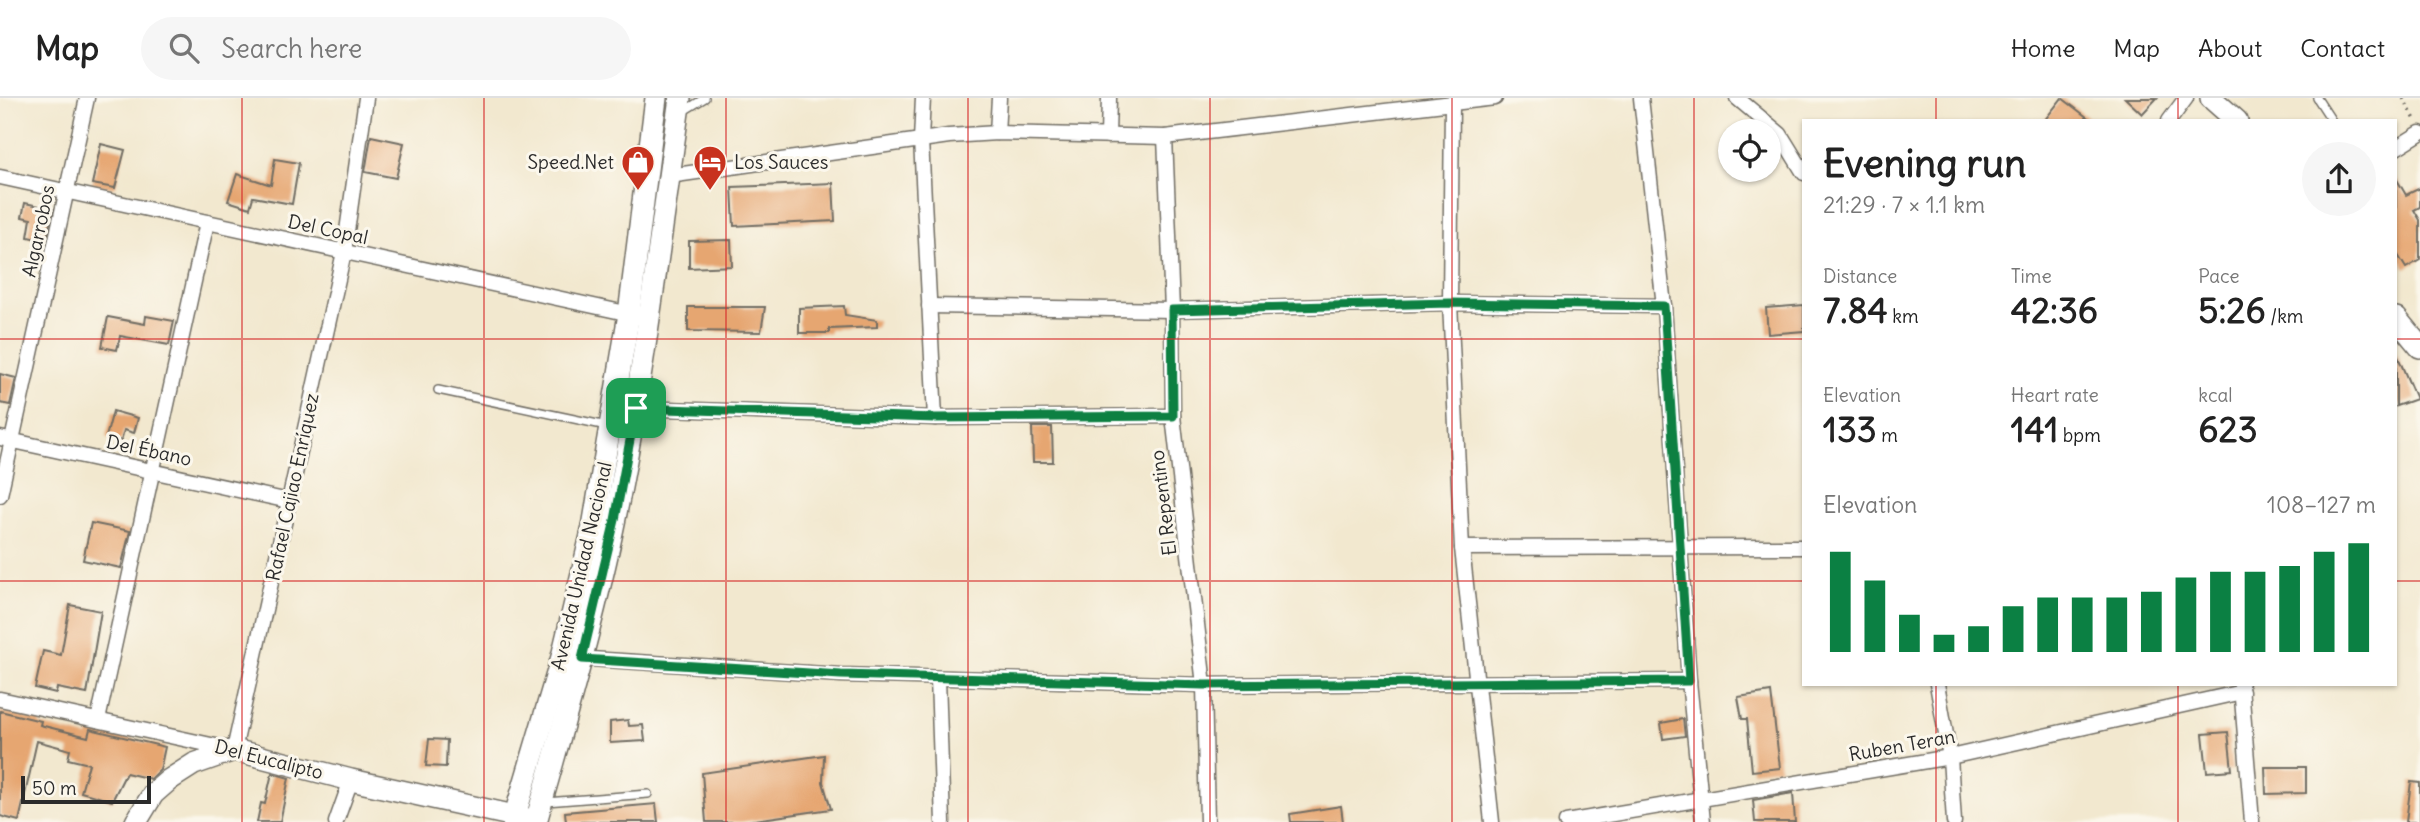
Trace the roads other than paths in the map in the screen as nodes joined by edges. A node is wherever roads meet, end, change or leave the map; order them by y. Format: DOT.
graph roads {
  1 [pos="88,98"];
  2 [pos="366,98"];
  3 [pos="656,98"];
  4 [pos="705,98"];
  5 [pos="923,98"];
  6 [pos="999,98"];
  7 [pos="1110,98"];
  8 [pos="1495,98"];
  9 [pos="1641,98"];
  10 [pos="1737,98"];
  11 [pos="2186,98"];
  12 [pos="2211,98"];
  13 [pos="2317,98"];
  14 [pos="1452,104"];
  15 [pos="679,106"];
  16 [pos="2170,119"];
  17 [pos="2235,119"];
  18 [pos="2331,119"];
  19 [pos="2420,131"];
  20 [pos="997,133"];
  21 [pos="1108,136"];
  22 [pos="1165,137"];
  23 [pos="921,140"];
  24 [pos="2397,147"];
  25 [pos="1802,170"];
  26 [pos="669,176"];
  27 [pos="0,177"];
  28 [pos="67,192"];
  29 [pos="207,222"];
  30 [pos="344,252"];
  31 [pos="1450,303"];
  32 [pos="929,306"];
  33 [pos="1664,306"];
  34 [pos="1172,310"];
  35 [pos="639,316"];
  36 [pos="2397,319"];
  37 [pos="2419,343"];
  38 [pos="438,390"];
  39 [pos="636,408"];
  40 [pos="1173,416"];
  41 [pos="935,418"];
  42 [pos="611,427"];
  43 [pos="6,439"];
  44 [pos="153,471"];
  45 [pos="0,495"];
  46 [pos="289,501"];
  47 [pos="1679,546"];
  48 [pos="1802,547"];
  49 [pos="1462,548"];
  50 [pos="572,658"];
  51 [pos="938,679"];
  52 [pos="1689,681"];
  53 [pos="1476,684"];
  54 [pos="1204,685"];
  55 [pos="1937,686"];
  56 [pos="2241,688"];
  57 [pos="0,699"];
  58 [pos="98,720"];
  59 [pos="234,750"];
  60 [pos="1950,757"];
  61 [pos="351,780"];
  62 [pos="648,794"];
  63 [pos="1701,798"];
  64 [pos="538,815"];
  65 [pos="514,819"];
  66 [pos="136,822"];
  67 [pos="336,822"];
  68 [pos="943,822"];
  69 [pos="1208,822"];
  70 [pos="1492,822"];
  71 [pos="1566,822"];
  72 [pos="1703,822"];
  73 [pos="1954,822"];
  74 [pos="2252,822"];
  1 -- 28 [label="street, Algarrobos"];
  2 -- 30 [label="street, Rafael Cajiao Enríquez"];
  3 -- 35 [label="main road, Avenida Unidad Nacional"];
  4 -- 15 [label="lane"];
  5 -- 23 [label="street"];
  6 -- 20 [label="street"];
  7 -- 21 [label="street"];
  8 -- 14 [label="street"];
  9 -- 33 [label="street"];
  10 -- 25 [label="street"];
  11 -- 16 [label="street"];
  12 -- 17 [label="main road"];
  13 -- 18 [label="lane"];
  14 -- 22 [label="street"];
  14 -- 31 [label="street"];
  15 -- 26 [label="main road, Avenida Unidad Nacional"];
  19 -- 24 [label="street"];
  20 -- 21 [label="street"];
  20 -- 23 [label="street"];
  21 -- 22 [label="street"];
  22 -- 34 [label="street, El Repentino"];
  23 -- 26 [label="street"];
  23 -- 32 [label="street"];
  26 -- 35 [label="main road, Avenida Unidad Nacional"];
  27 -- 28 [label="street, Del Copal"];
  28 -- 29 [label="street, Del Copal"];
  28 -- 43 [label="street, Algarrobos"];
  29 -- 30 [label="street, Del Copal"];
  29 -- 44 [label="street"];
  30 -- 35 [label="street, Del Copal"];
  30 -- 46 [label="street, Rafael Cajiao Enríquez"];
  31 -- 33 [label="street"];
  31 -- 34 [label="street"];
  31 -- 49 [label="street"];
  32 -- 34 [label="street"];
  32 -- 41 [label="street"];
  33 -- 47 [label="street"];
  34 -- 40 [label="street, El Repentino"];
  35 -- 39 [label="main road, Avenida Unidad Nacional"];
  35 -- 42 [label="main road, Avenida Unidad Nacional"];
  36 -- 37 [label="main road"];
  38 -- 42 [label="lane"];
  39 -- 41 [label="street"];
  39 -- 50 [label="main road, Avenida Unidad Nacional"];
  40 -- 41 [label="street"];
  40 -- 54 [label="street, El Repentino"];
  42 -- 50 [label="main road, Avenida Unidad Nacional"];
  43 -- 44 [label="street, Del Ébano"];
  43 -- 45 [label="street, Algarrobos"];
  44 -- 46 [label="street, Del Ébano"];
  44 -- 58 [label="street"];
  46 -- 59 [label="street, Rafael Cajiao Enríquez"];
  47 -- 48 [label="street"];
  47 -- 49 [label="street"];
  47 -- 52 [label="street"];
  49 -- 53 [label="street"];
  50 -- 51 [label="street"];
  50 -- 64 [label="main road, Avenida Unidad Nacional"];
  50 -- 65 [label="main road, Avenida Unidad Nacional"];
  51 -- 54 [label="street"];
  51 -- 68 [label="street"];
  52 -- 53 [label="street"];
  52 -- 63 [label="street"];
  53 -- 54 [label="street"];
  53 -- 70 [label="street"];
  54 -- 69 [label="street, El Repentino"];
  55 -- 60 [label="street"];
  56 -- 60 [label="street, Ruben Teran"];
  56 -- 74 [label="street"];
  57 -- 58 [label="street, Del Eucalipto"];
  58 -- 59 [label="street, Del Eucalipto"];
  59 -- 61 [label="main road, Del Eucalipto"];
  59 -- 66 [label="main road"];
  60 -- 63 [label="street, Ruben Teran"];
  60 -- 73 [label="street"];
  61 -- 65 [label="main road, Del Eucalipto"];
  61 -- 67 [label="street"];
  62 -- 64 [label="lane"];
  63 -- 71 [label="street, Ruben Teran"];
  63 -- 72 [label="street"];
  64 -- 65 [label="main road, Del Eucalipto"];
}
